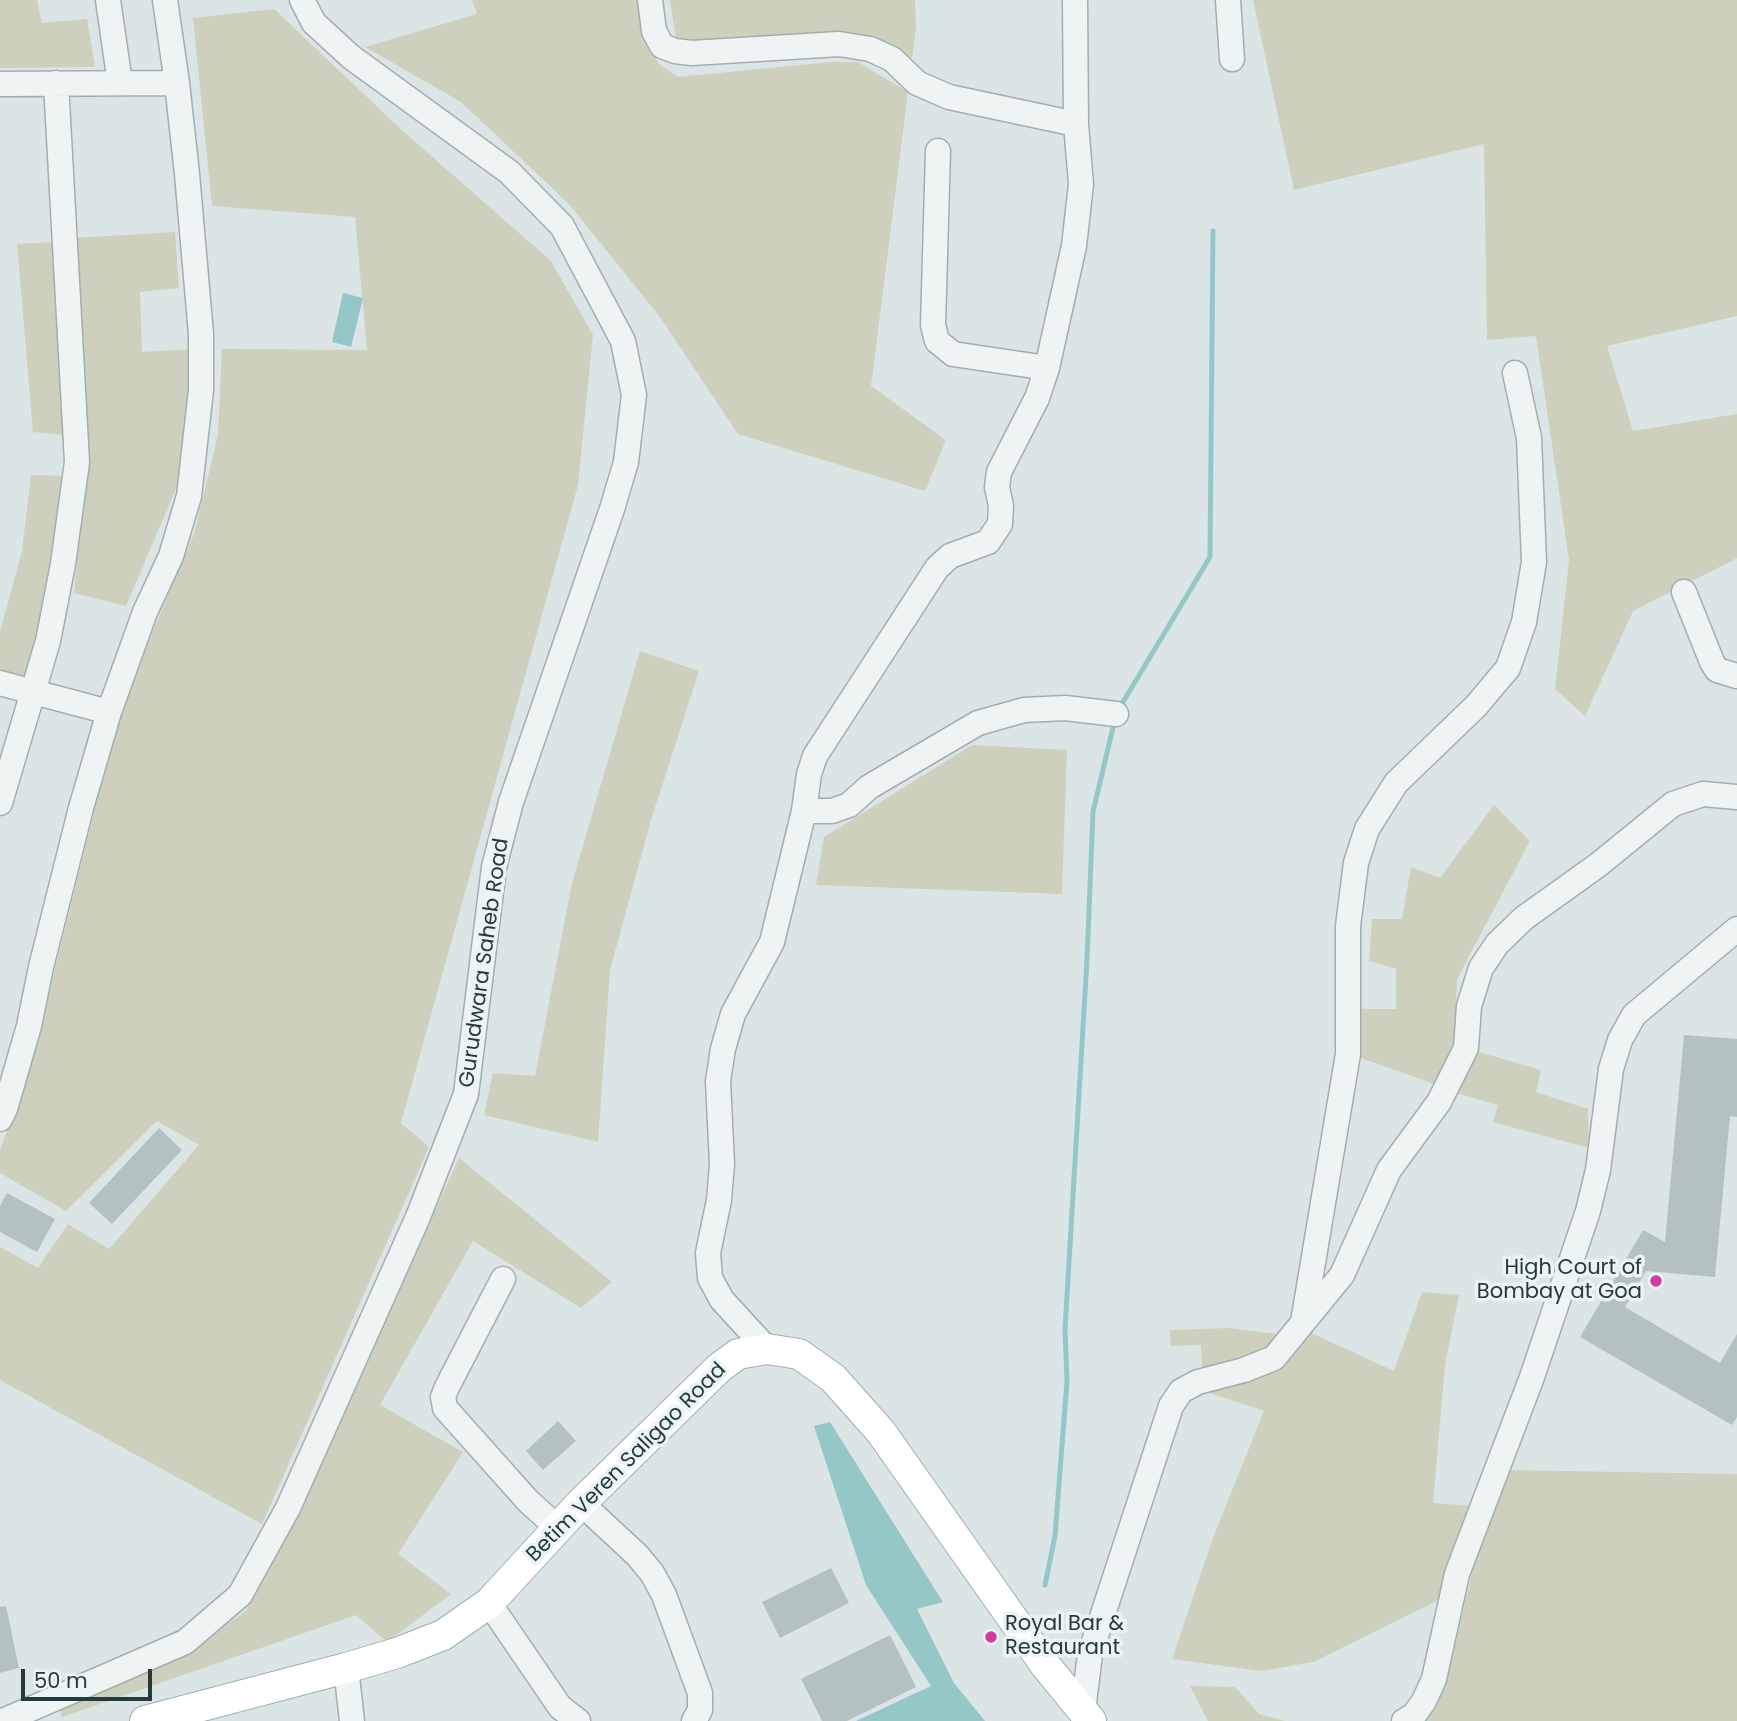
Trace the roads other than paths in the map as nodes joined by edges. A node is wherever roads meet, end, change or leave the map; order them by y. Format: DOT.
graph roads {
  1 [pos="108,0"];
  2 [pos="164,0"];
  3 [pos="302,0"];
  4 [pos="650,0"];
  5 [pos="1075,0"];
  6 [pos="1228,0"];
  7 [pos="1232,59"];
  8 [pos="56,83"];
  9 [pos="120,83"];
  10 [pos="177,83"];
  11 [pos="0,84"];
  12 [pos="1076,124"];
  13 [pos="938,151"];
  14 [pos="1047,368"];
  15 [pos="1515,373"];
  16 [pos="1684,592"];
  17 [pos="1737,676"];
  18 [pos="0,683"];
  19 [pos="33,693"];
  20 [pos="109,712"];
  21 [pos="1116,715"];
  22 [pos="1737,797"];
  23 [pos="0,803"];
  24 [pos="804,811"];
  25 [pos="1737,929"];
  26 [pos="0,1119"];
  27 [pos="503,1279"];
  28 [pos="1302,1326"];
  29 [pos="767,1349"];
  30 [pos="581,1503"];
  31 [pos="559,1530"];
  32 [pos="489,1603"];
  33 [pos="346,1668"];
  34 [pos="194,1715"];
  35 [pos="1087,1716"];
  36 [pos="3,1721"];
  37 [pos="145,1721"];
  38 [pos="352,1721"];
  39 [pos="578,1721"];
  40 [pos="694,1721"];
  41 [pos="1404,1721"];
  1 -- 9 [label="street"];
  2 -- 10 [label="street"];
  3 -- 36 [label="street, Gurudwara Saheb Road"];
  4 -- 12 [label="street"];
  5 -- 12 [label="street"];
  6 -- 7 [label="street"];
  8 -- 9 [label="street"];
  8 -- 11 [label="street"];
  8 -- 19 [label="street"];
  9 -- 10 [label="street"];
  10 -- 20 [label="street"];
  12 -- 14 [label="street"];
  13 -- 14 [label="street"];
  14 -- 24 [label="street"];
  15 -- 28 [label="street"];
  16 -- 17 [label="street"];
  18 -- 19 [label="street"];
  19 -- 20 [label="street"];
  19 -- 23 [label="street"];
  20 -- 26 [label="street"];
  21 -- 24 [label="street"];
  22 -- 28 [label="street"];
  24 -- 29 [label="street"];
  25 -- 41 [label="street"];
  27 -- 31 [label="street"];
  28 -- 35 [label="street"];
  29 -- 30 [label="main road, Betim Veren Saligao Road"];
  29 -- 35 [label="main road, Betim Veren Saligao Road"];
  30 -- 31 [label="main road, Betim Veren Saligao Road"];
  30 -- 40 [label="street"];
  31 -- 32 [label="main road, Betim Veren Saligao Road"];
  32 -- 33 [label="main road, Betim Veren Saligao Road"];
  32 -- 39 [label="street"];
  33 -- 34 [label="main road, Betim Veren Saligao Road"];
  33 -- 38 [label="street"];
  34 -- 37 [label="main road, Betim Veren Saligao Road"];
}
